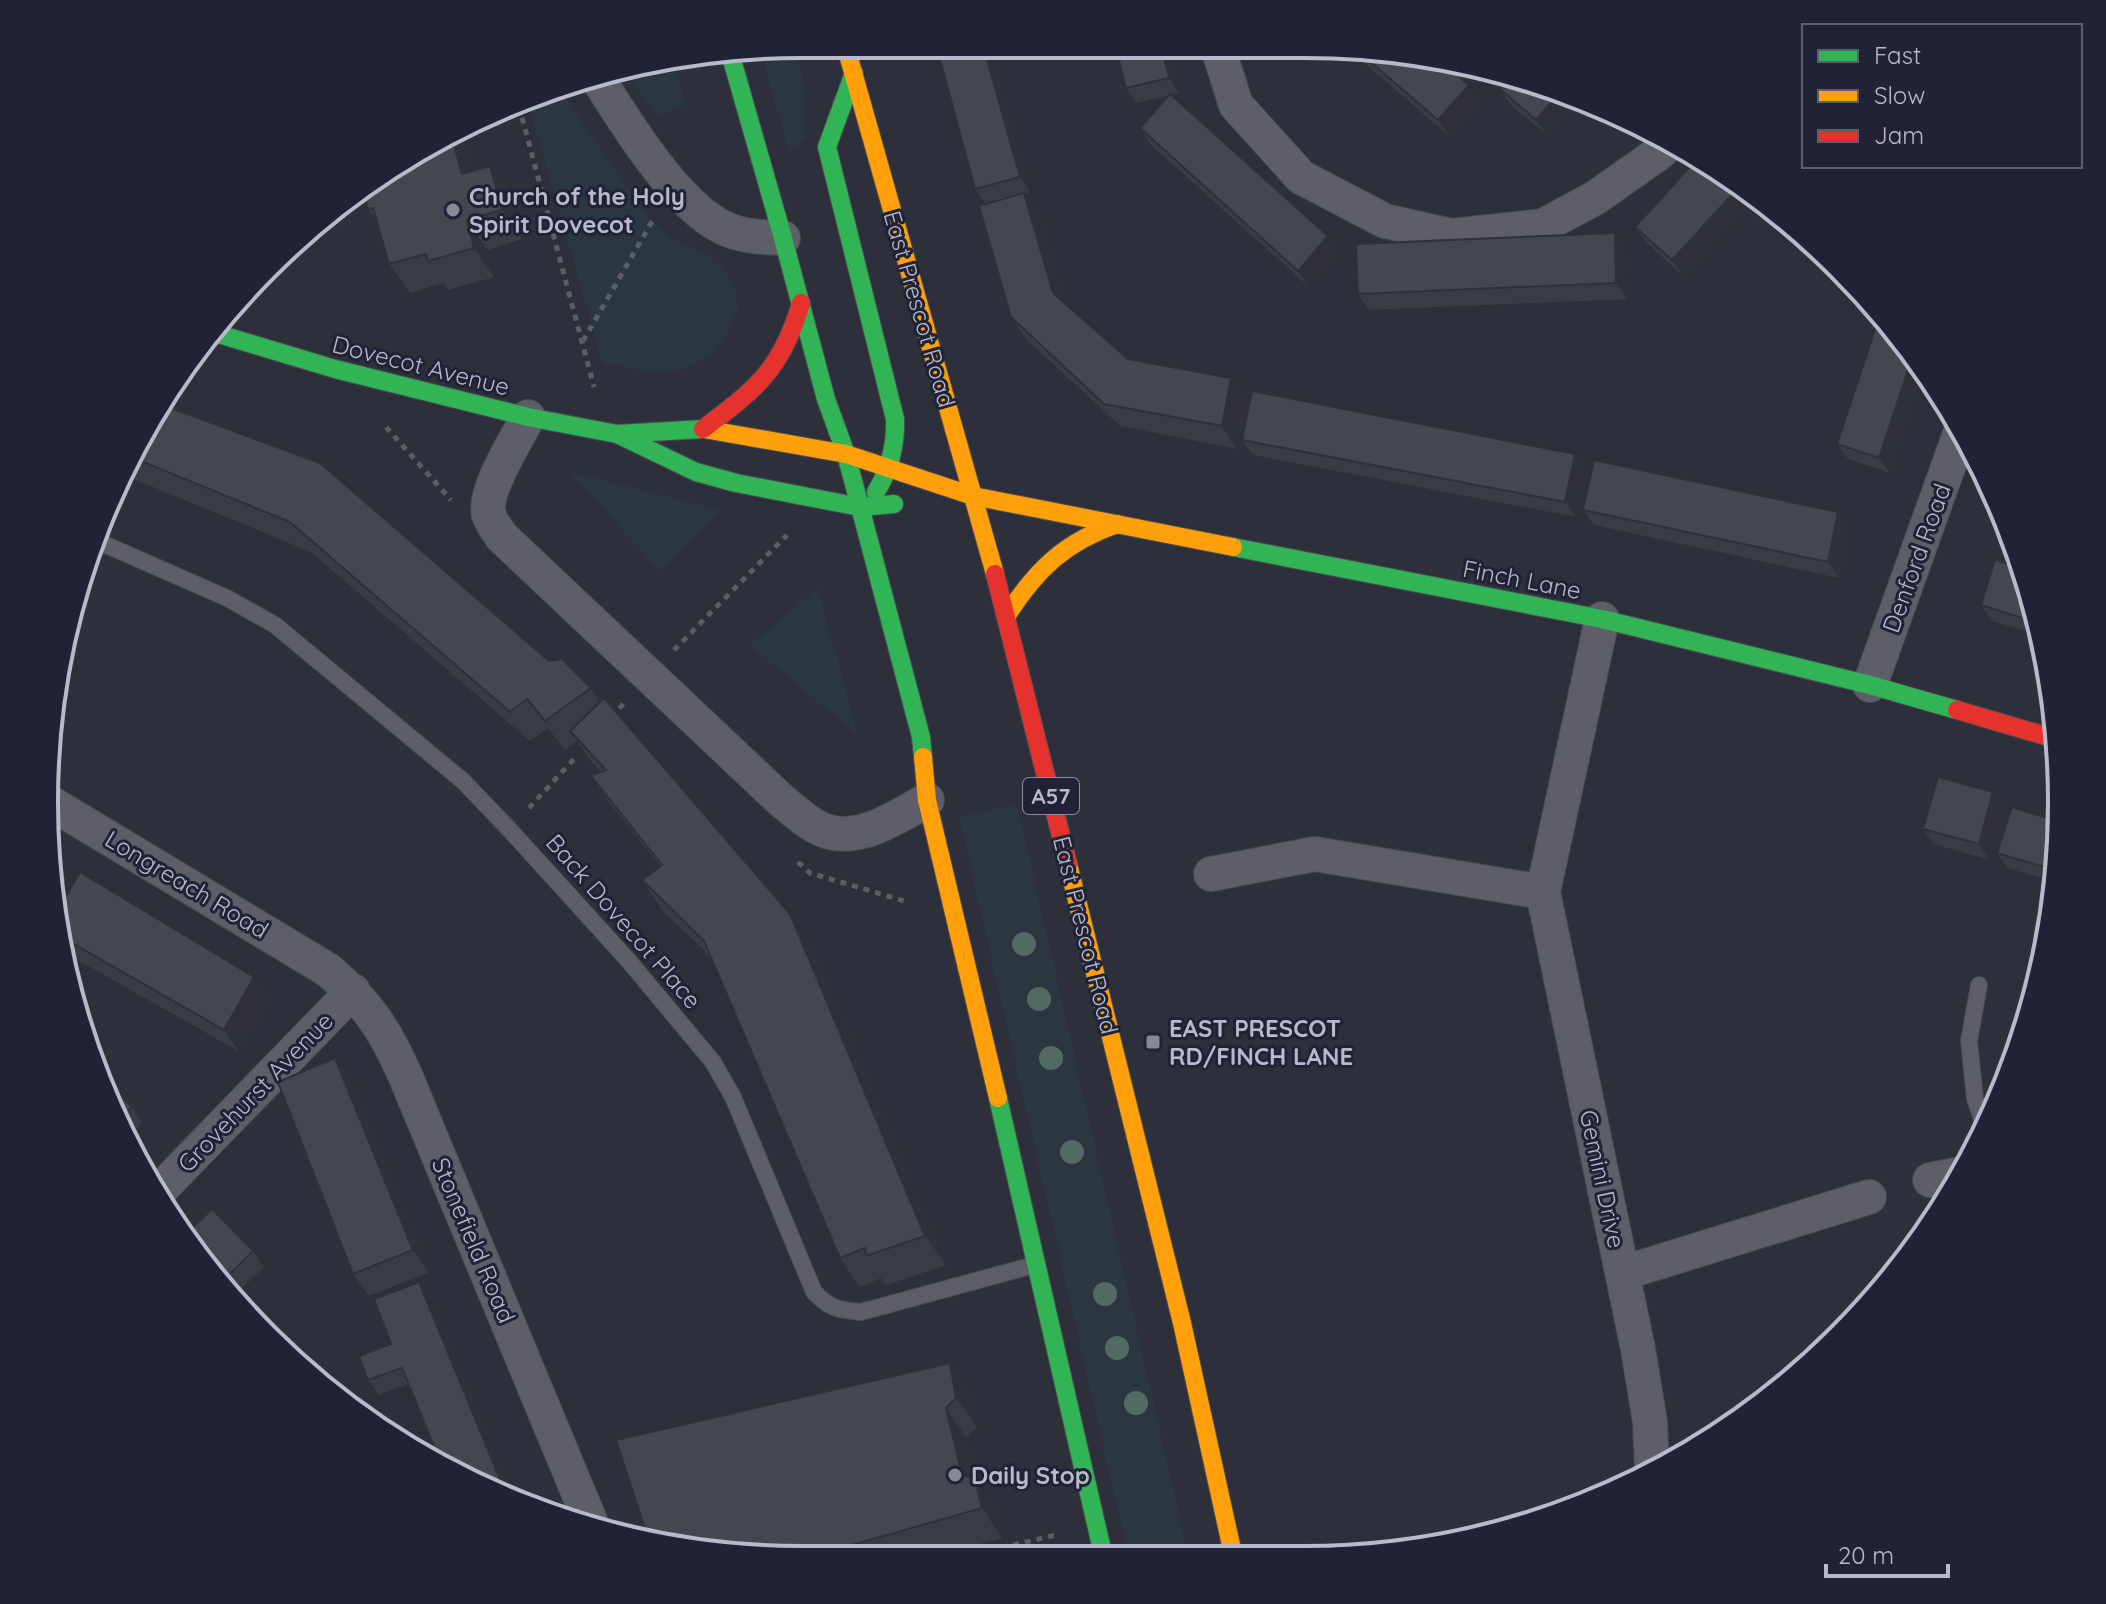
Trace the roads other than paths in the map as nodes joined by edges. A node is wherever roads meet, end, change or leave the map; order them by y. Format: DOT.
graph roads {
  1 [pos="849,58"];
  2 [pos="1221,58"];
  3 [pos="732,62"];
  4 [pos="854,73"];
  5 [pos="602,85"];
  6 [pos="1662,150"];
  7 [pos="783,238"];
  8 [pos="801,303"];
  9 [pos="223,335"];
  10 [pos="528,417"];
  11 [pos="703,429"];
  12 [pos="612,433"];
  13 [pos="1956,445"];
  14 [pos="846,454"];
  15 [pos="890,468"];
  16 [pos="973,496"];
  17 [pos="860,507"];
  18 [pos="1117,524"];
  19 [pos="104,544"];
  20 [pos="1007,615"];
  21 [pos="1602,619"];
  22 [pos="1870,685"];
  23 [pos="2045,736"];
  24 [pos="927,800"];
  25 [pos="58,808"];
  26 [pos="1211,874"];
  27 [pos="1543,892"];
  28 [pos="341,981"];
  29 [pos="1979,985"];
  30 [pos="1980,1112"];
  31 [pos="164,1184"];
  32 [pos="1869,1197"];
  33 [pos="1037,1264"];
  34 [pos="1623,1273"];
  35 [pos="1652,1459"];
  36 [pos="587,1514"];
  37 [pos="1101,1546"];
  38 [pos="1231,1546"];
  1 -- 4 [label="main road, East Prescot Road / A57"];
  2 -- 6 [label="street"];
  3 -- 7 [label="main road"];
  4 -- 15 [label="main road"];
  4 -- 16 [label="main road, East Prescot Road / A57"];
  5 -- 7 [label="street"];
  7 -- 8 [label="main road"];
  8 -- 11 [label="main road"];
  8 -- 14 [label="main road"];
  9 -- 10 [label="main road, Dovecot Avenue"];
  10 -- 12 [label="main road, Dovecot Avenue"];
  10 -- 24 [label="street"];
  11 -- 12 [label="main road, Dovecot Avenue"];
  11 -- 14 [label="main road, Dovecot Avenue"];
  12 -- 17 [label="main road, Dovecot Avenue"];
  13 -- 22 [label="street, Denford Road"];
  14 -- 15 [label="main road, Finch Lane"];
  14 -- 17 [label="main road"];
  15 -- 16 [label="main road, Finch Lane"];
  15 -- 17 [label="main road"];
  16 -- 17 [label="main road, Finch Lane"];
  16 -- 18 [label="main road, Finch Lane"];
  16 -- 20 [label="main road, East Prescot Road / A57"];
  17 -- 24 [label="main road"];
  18 -- 20 [label="main road"];
  18 -- 21 [label="main road, Finch Lane"];
  19 -- 33 [label="lane, Back Dovecot Place"];
  20 -- 38 [label="main road, East Prescot Road / A57"];
  21 -- 22 [label="main road, Finch Lane"];
  21 -- 27 [label="street, Gemini Drive"];
  22 -- 23 [label="main road, Finch Lane"];
  24 -- 33 [label="main road"];
  25 -- 28 [label="street, Longreach Road"];
  26 -- 27 [label="street"];
  27 -- 34 [label="street, Gemini Drive"];
  28 -- 31 [label="street, Grovehurst Avenue"];
  28 -- 36 [label="street, Stonefield Road"];
  29 -- 30 [label="lane"];
  32 -- 34 [label="street"];
  33 -- 37 [label="main road"];
  34 -- 35 [label="street, Gemini Drive"];
}
